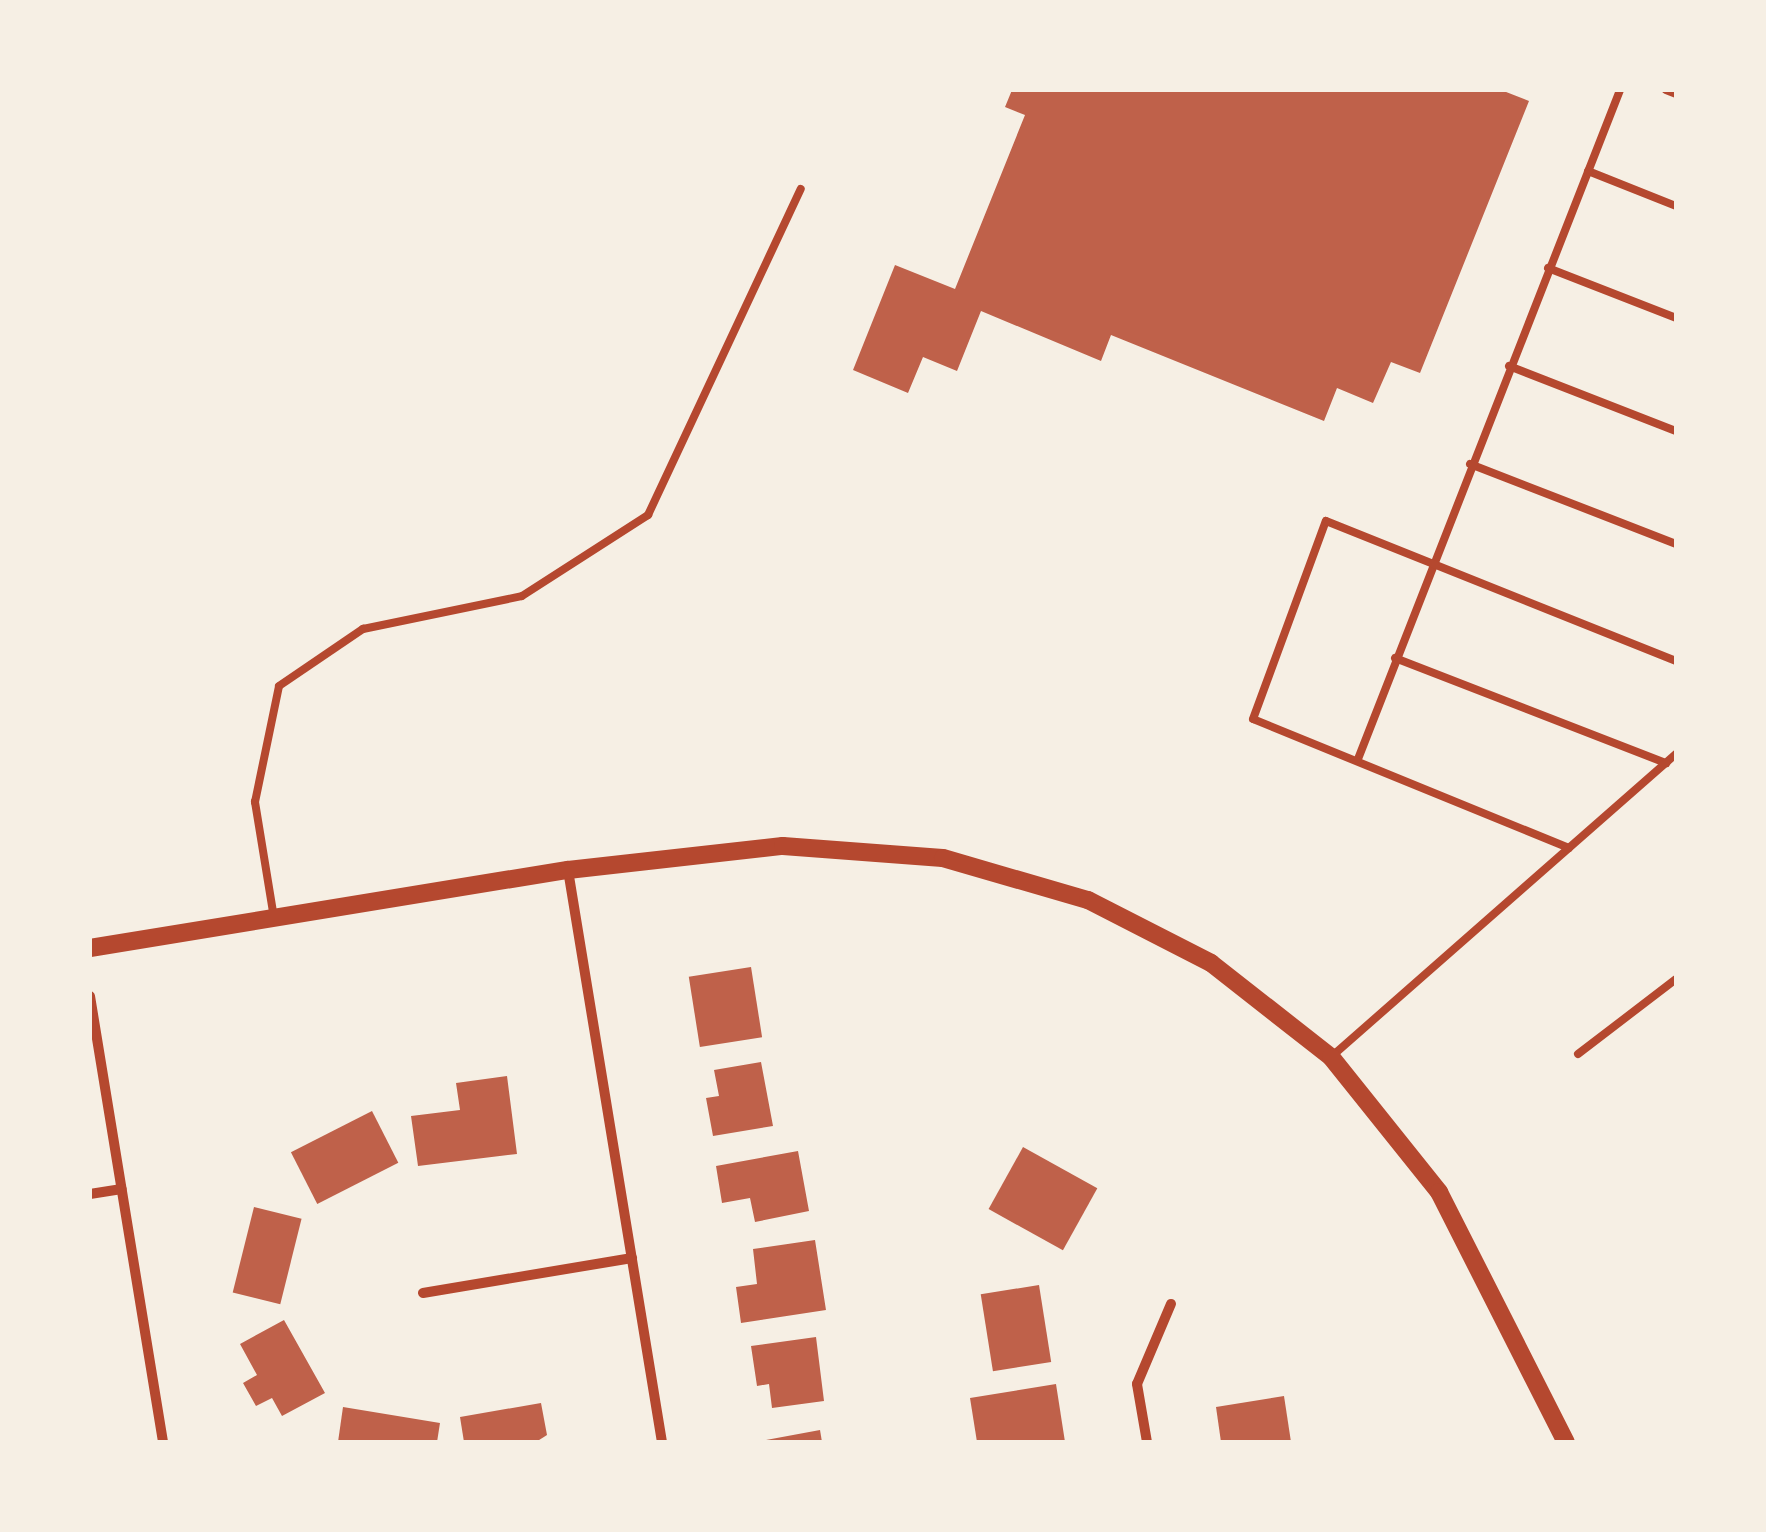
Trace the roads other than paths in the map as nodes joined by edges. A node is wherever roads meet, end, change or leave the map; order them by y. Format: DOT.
graph roads {
  1 [pos="1620,90"];
  2 [pos="1666,90"];
  3 [pos="1676,94"];
  4 [pos="1588,171"];
  5 [pos="801,188"];
  6 [pos="1676,206"];
  7 [pos="1548,268"];
  8 [pos="1676,318"];
  9 [pos="1510,366"];
  10 [pos="1676,431"];
  11 [pos="1470,464"];
  12 [pos="1676,544"];
  13 [pos="1431,562"];
  14 [pos="1395,658"];
  15 [pos="1676,661"];
  16 [pos="1676,754"];
  17 [pos="1358,759"];
  18 [pos="1666,763"];
  19 [pos="1570,848"];
  20 [pos="568,870"];
  21 [pos="274,918"];
  22 [pos="90,948"];
  23 [pos="1676,978"];
  24 [pos="90,996"];
  25 [pos="1578,1054"];
  26 [pos="1331,1056"];
  27 [pos="122,1189"];
  28 [pos="90,1194"];
  29 [pos="632,1258"];
  30 [pos="423,1293"];
  31 [pos="1171,1304"];
  32 [pos="163,1442"];
  33 [pos="662,1442"];
  34 [pos="1147,1442"];
  35 [pos="1566,1442"];
  1 -- 4 [label="lane"];
  2 -- 3 [label="lane"];
  4 -- 6 [label="lane"];
  4 -- 7 [label="lane"];
  5 -- 21 [label="lane"];
  7 -- 8 [label="lane"];
  7 -- 9 [label="lane"];
  9 -- 10 [label="lane"];
  9 -- 11 [label="lane"];
  11 -- 12 [label="lane"];
  11 -- 13 [label="lane"];
  13 -- 14 [label="lane"];
  13 -- 15 [label="lane"];
  13 -- 17 [label="lane"];
  14 -- 17 [label="lane"];
  14 -- 18 [label="lane"];
  16 -- 18 [label="lane"];
  17 -- 19 [label="lane"];
  18 -- 19 [label="lane"];
  19 -- 26 [label="lane"];
  20 -- 21 [label="street"];
  20 -- 26 [label="street"];
  20 -- 29 [label="street"];
  21 -- 22 [label="street"];
  23 -- 25 [label="lane"];
  24 -- 27 [label="street"];
  26 -- 35 [label="street"];
  27 -- 28 [label="street"];
  27 -- 32 [label="street"];
  29 -- 30 [label="street"];
  29 -- 33 [label="street"];
  31 -- 34 [label="street"];
}
